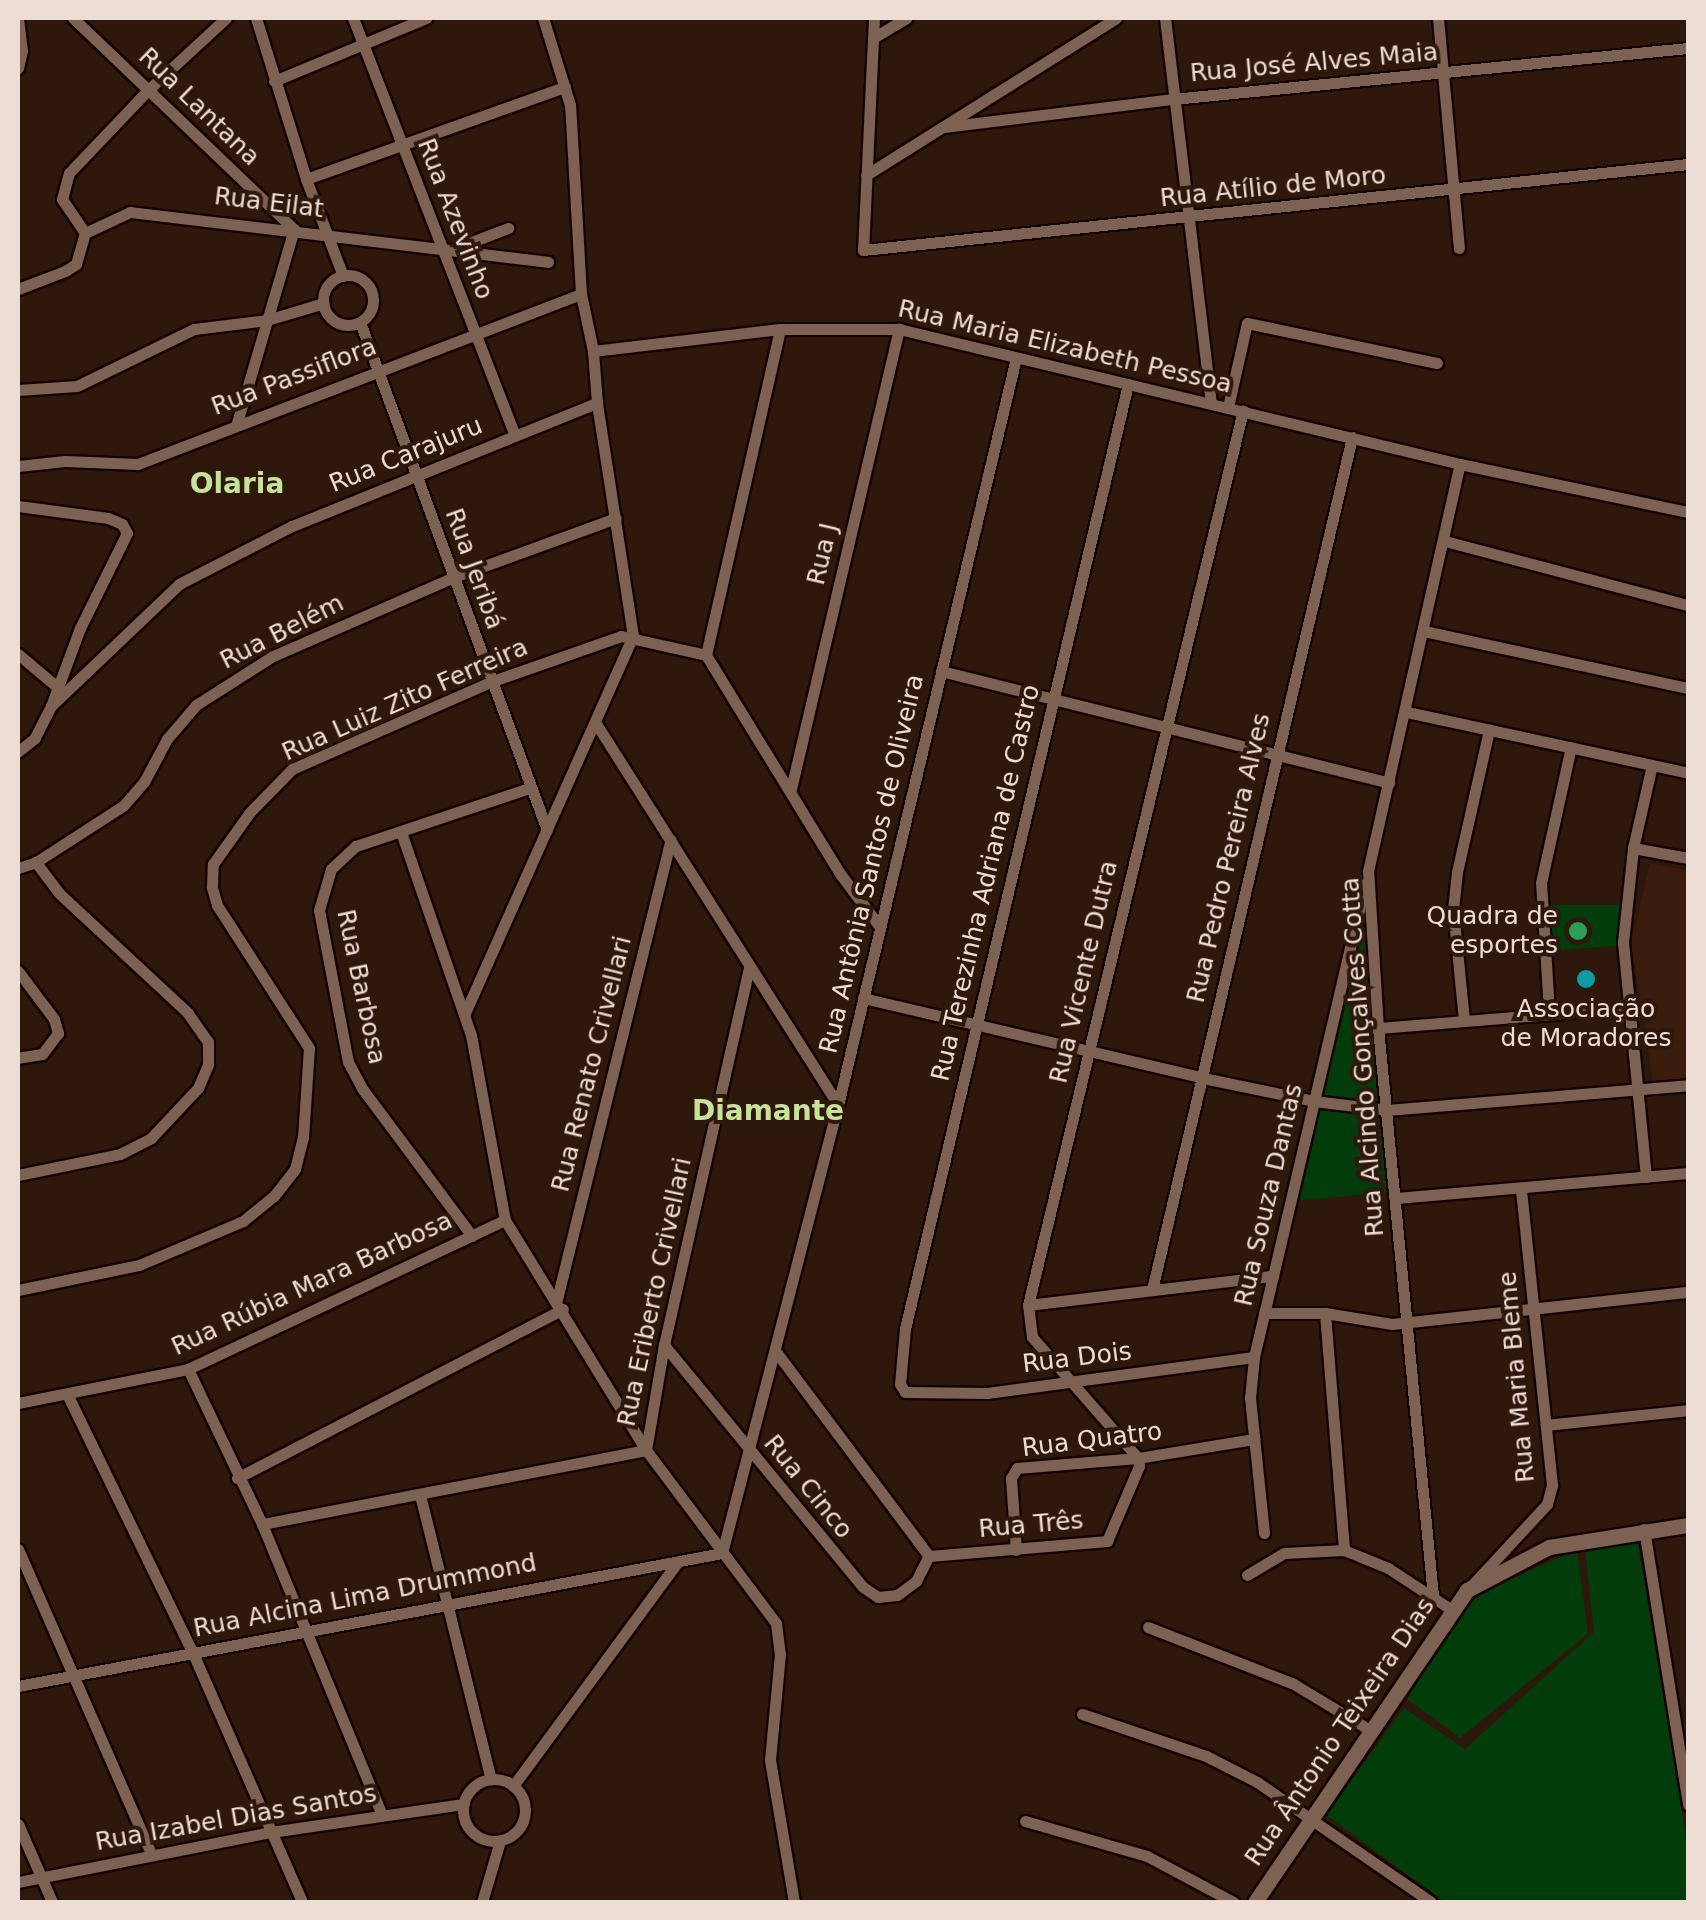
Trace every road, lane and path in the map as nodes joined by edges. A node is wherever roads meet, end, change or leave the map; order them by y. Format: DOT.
graph roads {
  1 [pos="73,18"];
  2 [pos="226,18"];
  3 [pos="256,18"];
  4 [pos="354,18"];
  5 [pos="426,18"];
  6 [pos="544,18"];
  7 [pos="874,18"];
  8 [pos="906,18"];
  9 [pos="1116,18"];
  10 [pos="1165,18"];
  11 [pos="1438,18"];
  12 [pos="18,19"];
  13 [pos="873,38"];
  14 [pos="363,42"];
  15 [pos="1688,48"];
  16 [pos="18,68"];
  17 [pos="1443,74"];
  18 [pos="274,81"];
  19 [pos="564,87"];
  20 [pos="148,90"];
  21 [pos="1172,98"];
  22 [pos="944,128"];
  23 [pos="402,145"];
  24 [pos="1688,164"];
  25 [pos="866,175"];
  26 [pos="306,179"];
  27 [pos="1455,190"];
  28 [pos="1186,219"];
  29 [pos="508,228"];
  30 [pos="294,229"];
  31 [pos="84,233"];
  32 [pos="324,233"];
  33 [pos="449,248"];
  34 [pos="1459,248"];
  35 [pos="548,262"];
  36 [pos="343,276"];
  37 [pos="18,289"];
  38 [pos="581,294"];
  39 [pos="324,303"];
  40 [pos="267,320"];
  41 [pos="360,322"];
  42 [pos="780,329"];
  43 [pos="899,329"];
  44 [pos="475,331"];
  45 [pos="594,351"];
  46 [pos="1016,358"];
  47 [pos="1437,363"];
  48 [pos="375,370"];
  49 [pos="1128,384"];
  50 [pos="18,390"];
  51 [pos="597,402"];
  52 [pos="1211,403"];
  53 [pos="1228,406"];
  54 [pos="1243,410"];
  55 [pos="237,423"];
  56 [pos="515,436"];
  57 [pos="1352,438"];
  58 [pos="1460,464"];
  59 [pos="18,466"];
  60 [pos="415,474"];
  61 [pos="18,506"];
  62 [pos="1688,512"];
  63 [pos="616,518"];
  64 [pos="1445,541"];
  65 [pos="454,577"];
  66 [pos="1688,604"];
  67 [pos="1424,631"];
  68 [pos="633,636"];
  69 [pos="18,654"];
  70 [pos="706,655"];
  71 [pos="941,671"];
  72 [pos="490,682"];
  73 [pos="56,686"];
  74 [pos="1688,688"];
  75 [pos="1053,699"];
  76 [pos="51,706"];
  77 [pos="1407,712"];
  78 [pos="596,725"];
  79 [pos="1166,726"];
  80 [pos="1489,730"];
  81 [pos="1571,748"];
  82 [pos="18,752"];
  83 [pos="1275,752"];
  84 [pos="1652,765"];
  85 [pos="1688,773"];
  86 [pos="1388,783"];
  87 [pos="529,788"];
  88 [pos="791,788"];
  89 [pos="547,830"];
  90 [pos="401,832"];
  91 [pos="671,840"];
  92 [pos="1633,848"];
  93 [pos="1688,858"];
  94 [pos="36,862"];
  95 [pos="18,868"];
  96 [pos="1368,870"];
  97 [pos="880,927"];
  98 [pos="748,967"];
  99 [pos="18,971"];
  100 [pos="863,998"];
  101 [pos="1630,1008"];
  102 [pos="1549,1012"];
  103 [pos="465,1013"];
  104 [pos="1464,1020"];
  105 [pos="976,1026"];
  106 [pos="1378,1028"];
  107 [pos="1089,1052"];
  108 [pos="18,1058"];
  109 [pos="1203,1078"];
  110 [pos="1688,1085"];
  111 [pos="1638,1089"];
  112 [pos="1314,1102"];
  113 [pos="838,1105"];
  114 [pos="1387,1110"];
  115 [pos="1688,1173"];
  116 [pos="18,1174"];
  117 [pos="1646,1177"];
  118 [pos="1521,1189"];
  119 [pos="1396,1198"];
  120 [pos="505,1220"];
  121 [pos="472,1236"];
  122 [pos="1273,1276"];
  123 [pos="18,1290"];
  124 [pos="1152,1290"];
  125 [pos="1688,1292"];
  126 [pos="560,1304"];
  127 [pos="1028,1305"];
  128 [pos="1534,1307"];
  129 [pos="1324,1312"];
  130 [pos="1264,1313"];
  131 [pos="1406,1322"];
  132 [pos="664,1345"];
  133 [pos="777,1353"];
  134 [pos="1254,1357"];
  135 [pos="188,1369"];
  136 [pos="1070,1383"];
  137 [pos="906,1392"];
  138 [pos="68,1396"];
  139 [pos="18,1404"];
  140 [pos="1688,1410"];
  141 [pos="1546,1425"];
  142 [pos="1254,1439"];
  143 [pos="646,1450"];
  144 [pos="750,1452"];
  145 [pos="1138,1458"];
  146 [pos="236,1478"];
  147 [pos="420,1495"];
  148 [pos="262,1524"];
  149 [pos="1688,1525"];
  150 [pos="1644,1528"];
  151 [pos="1264,1534"];
  152 [pos="18,1549"];
  153 [pos="1016,1550"];
  154 [pos="1344,1550"];
  155 [pos="722,1553"];
  156 [pos="929,1556"];
  157 [pos="676,1564"];
  158 [pos="1247,1575"];
  159 [pos="1467,1590"];
  160 [pos="1432,1596"];
  161 [pos="447,1602"];
  162 [pos="1452,1610"];
  163 [pos="1148,1626"];
  164 [pos="305,1629"];
  165 [pos="192,1651"];
  166 [pos="75,1676"];
  167 [pos="18,1686"];
  168 [pos="1082,1714"];
  169 [pos="1370,1730"];
  170 [pos="1684,1749"];
  171 [pos="491,1779"];
  172 [pos="513,1786"];
  173 [pos="463,1804"];
  174 [pos="1688,1804"];
  175 [pos="381,1813"];
  176 [pos="1312,1818"];
  177 [pos="1026,1821"];
  178 [pos="18,1824"];
  179 [pos="271,1832"];
  180 [pos="500,1841"];
  181 [pos="151,1854"];
  182 [pos="41,1877"];
  183 [pos="18,1882"];
  184 [pos="52,1902"];
  185 [pos="302,1902"];
  186 [pos="482,1902"];
  187 [pos="794,1902"];
  188 [pos="1233,1902"];
  189 [pos="1255,1902"];
  190 [pos="1431,1902"];
  1 -- 20 [label="street, Rua Lantana"];
  2 -- 20 [label="street"];
  3 -- 18 [label="street"];
  4 -- 14 [label="street, Rua Azevinho"];
  5 -- 14 [label="street"];
  6 -- 19 [label="street"];
  7 -- 13 [label="street"];
  8 -- 13 [label="street"];
  9 -- 22 [label="street"];
  10 -- 21 [label="street"];
  11 -- 17 [label="street"];
  12 -- 16 [label="street"];
  13 -- 25 [label="street"];
  14 -- 18 [label="street"];
  14 -- 23 [label="street, Rua Azevinho"];
  15 -- 17 [label="street, Rua José Alves Maia"];
  17 -- 21 [label="street, Rua José Alves Maia"];
  17 -- 27 [label="street"];
  18 -- 26 [label="street"];
  19 -- 23 [label="street"];
  19 -- 38 [label="street"];
  20 -- 30 [label="street, Rua Lantana"];
  20 -- 31 [label="street"];
  21 -- 22 [label="street, Rua José Alves Maia"];
  21 -- 28 [label="street"];
  22 -- 25 [label="street"];
  23 -- 26 [label="street"];
  23 -- 33 [label="street, Rua Azevinho"];
  24 -- 27 [label="street, Rua Atílio de Moro"];
  25 -- 28 [label="street, Rua Atílio de Moro"];
  26 -- 32 [label="street"];
  27 -- 28 [label="street, Rua Atílio de Moro"];
  27 -- 34 [label="street"];
  28 -- 52 [label="street"];
  29 -- 33 [label="street"];
  30 -- 31 [label="street, Rua Eilat"];
  30 -- 32 [label="street, Rua Eilat"];
  30 -- 40 [label="street"];
  31 -- 37 [label="street"];
  32 -- 33 [label="street, Rua Eilat"];
  32 -- 36 [label="street"];
  33 -- 35 [label="street, Rua Eilat"];
  33 -- 44 [label="street, Rua Azevinho"];
  36 -- 39 [label="street"];
  36 -- 41 [label="street"];
  38 -- 44 [label="street, Rua Passiflora"];
  38 -- 45 [label="street"];
  39 -- 40 [label="street"];
  39 -- 41 [label="street"];
  40 -- 50 [label="street"];
  40 -- 55 [label="street"];
  41 -- 48 [label="street, Rua Jeribá"];
  42 -- 43 [label="street, Rua Maria Elizabeth Pessoa"];
  42 -- 45 [label="street, Rua Maria Elizabeth Pessoa"];
  42 -- 70 [label="street"];
  43 -- 46 [label="street, Rua Maria Elizabeth Pessoa"];
  43 -- 88 [label="street, Rua J"];
  44 -- 48 [label="street, Rua Passiflora"];
  44 -- 56 [label="street, Rua Azevinho"];
  45 -- 51 [label="street"];
  46 -- 49 [label="street, Rua Maria Elizabeth Pessoa"];
  46 -- 71 [label="street, Rua Antônia Santos de Oliveira"];
  47 -- 53 [label="street"];
  48 -- 55 [label="street, Rua Passiflora"];
  48 -- 60 [label="street, Rua Jeribá"];
  49 -- 52 [label="street, Rua Maria Elizabeth Pessoa"];
  49 -- 75 [label="street, Rua Terezinha Adriana de Castro"];
  51 -- 56 [label="street, Rua Carajuru"];
  51 -- 63 [label="street"];
  52 -- 53 [label="street, Rua Maria Elizabeth Pessoa"];
  53 -- 54 [label="street, Rua Maria Elizabeth Pessoa"];
  54 -- 57 [label="street, Rua Maria Elizabeth Pessoa"];
  54 -- 79 [label="street, Rua Vicente Dutra"];
  55 -- 59 [label="street, Rua Passiflora"];
  56 -- 60 [label="street, Rua Carajuru"];
  57 -- 58 [label="street, Rua Maria Elizabeth Pessoa"];
  57 -- 83 [label="street, Rua Pedro Pereira Alves"];
  58 -- 62 [label="street, Rua Maria Elizabeth Pessoa"];
  58 -- 64 [label="street, Rua Alcindo Gonçalves Cotta"];
  60 -- 65 [label="street, Rua Jeribá"];
  60 -- 76 [label="street, Rua Carajuru"];
  61 -- 73 [label="street"];
  63 -- 65 [label="street, Rua Belém"];
  63 -- 68 [label="street"];
  64 -- 66 [label="street"];
  64 -- 67 [label="street, Rua Alcindo Gonçalves Cotta"];
  65 -- 72 [label="street, Rua Jeribá"];
  65 -- 94 [label="street, Rua Belém"];
  67 -- 74 [label="street"];
  67 -- 77 [label="street, Rua Alcindo Gonçalves Cotta"];
  68 -- 70 [label="street"];
  68 -- 72 [label="street, Rua Luiz Zito Ferreira"];
  68 -- 78 [label="street"];
  69 -- 73 [label="street"];
  70 -- 88 [label="street"];
  71 -- 75 [label="street"];
  71 -- 97 [label="street, Rua Antônia Santos de Oliveira"];
  72 -- 87 [label="street, Rua Jeribá"];
  72 -- 123 [label="street, Rua Luiz Zito Ferreira"];
  73 -- 76 [label="street"];
  75 -- 79 [label="street"];
  75 -- 105 [label="street, Rua Terezinha Adriana de Castro"];
  76 -- 82 [label="street"];
  77 -- 80 [label="street"];
  77 -- 86 [label="street, Rua Alcindo Gonçalves Cotta"];
  78 -- 89 [label="street"];
  78 -- 91 [label="street"];
  79 -- 83 [label="street"];
  79 -- 107 [label="street, Rua Vicente Dutra"];
  80 -- 81 [label="street"];
  80 -- 104 [label="street"];
  81 -- 84 [label="street"];
  81 -- 102 [label="street"];
  83 -- 86 [label="street"];
  83 -- 109 [label="street, Rua Pedro Pereira Alves"];
  84 -- 85 [label="street"];
  84 -- 92 [label="street"];
  86 -- 96 [label="street, Rua Alcindo Gonçalves Cotta"];
  87 -- 89 [label="street, Rua Jeribá"];
  87 -- 90 [label="street, Rua Barbosa"];
  88 -- 97 [label="street"];
  89 -- 103 [label="street"];
  90 -- 103 [label="street"];
  90 -- 121 [label="street, Rua Barbosa"];
  91 -- 98 [label="street"];
  91 -- 126 [label="street, Rua Renato Crivellari"];
  92 -- 93 [label="street"];
  92 -- 101 [label="street"];
  94 -- 95 [label="street, Rua Belém"];
  94 -- 116 [label="street"];
  96 -- 106 [label="street, Rua Alcindo Gonçalves Cotta"];
  96 -- 112 [label="street, Rua Souza Dantas"];
  97 -- 100 [label="street, Rua Antônia Santos de Oliveira"];
  98 -- 113 [label="street"];
  98 -- 132 [label="street, Rua Eriberto Crivellari"];
  99 -- 108 [label="street"];
  100 -- 105 [label="street"];
  100 -- 113 [label="street, Rua Antônia Santos de Oliveira"];
  101 -- 102 [label="street"];
  101 -- 111 [label="street"];
  102 -- 104 [label="street"];
  103 -- 120 [label="street"];
  104 -- 106 [label="street"];
  105 -- 107 [label="street"];
  105 -- 137 [label="street, Rua Terezinha Adriana de Castro"];
  106 -- 114 [label="street, Rua Alcindo Gonçalves Cotta"];
  107 -- 109 [label="street"];
  107 -- 127 [label="street, Rua Vicente Dutra"];
  109 -- 112 [label="street"];
  109 -- 124 [label="street, Rua Pedro Pereira Alves"];
  110 -- 111 [label="street"];
  111 -- 114 [label="street"];
  111 -- 117 [label="street"];
  112 -- 114 [label="street"];
  112 -- 122 [label="street, Rua Souza Dantas"];
  113 -- 133 [label="street, Rua Antônia Santos de Oliveira"];
  114 -- 119 [label="street, Rua Alcindo Gonçalves Cotta"];
  115 -- 117 [label="street"];
  117 -- 118 [label="street"];
  118 -- 119 [label="street"];
  118 -- 128 [label="street, Rua Maria Bleme"];
  119 -- 131 [label="street, Rua Alcindo Gonçalves Cotta"];
  120 -- 121 [label="street, Rua Rúbia Mara Barbosa"];
  120 -- 126 [label="street"];
  121 -- 135 [label="street, Rua Rúbia Mara Barbosa"];
  122 -- 124 [label="street"];
  122 -- 130 [label="street, Rua Souza Dantas"];
  124 -- 127 [label="street"];
  125 -- 128 [label="street"];
  126 -- 143 [label="street"];
  126 -- 146 [label="street"];
  127 -- 136 [label="street"];
  128 -- 131 [label="street"];
  128 -- 141 [label="street, Rua Maria Bleme"];
  129 -- 130 [label="street"];
  129 -- 131 [label="street"];
  129 -- 154 [label="street"];
  130 -- 134 [label="street, Rua Souza Dantas"];
  131 -- 160 [label="street, Rua Alcindo Gonçalves Cotta"];
  132 -- 143 [label="street, Rua Eriberto Crivellari"];
  132 -- 144 [label="street, Rua Cinco"];
  133 -- 144 [label="street, Rua Antônia Santos de Oliveira"];
  133 -- 156 [label="street"];
  134 -- 136 [label="street, Rua Dois"];
  134 -- 142 [label="street, Rua Souza Dantas"];
  135 -- 138 [label="street, Rua Rúbia Mara Barbosa"];
  135 -- 146 [label="street"];
  136 -- 137 [label="street, Rua Dois"];
  136 -- 145 [label="street"];
  138 -- 139 [label="street, Rua Rúbia Mara Barbosa"];
  138 -- 165 [label="street"];
  140 -- 141 [label="street"];
  141 -- 159 [label="street, Rua Maria Bleme"];
  142 -- 145 [label="street, Rua Quatro"];
  142 -- 151 [label="street, Rua Souza Dantas"];
  143 -- 147 [label="street"];
  143 -- 155 [label="street"];
  144 -- 155 [label="street, Rua Antônia Santos de Oliveira"];
  144 -- 156 [label="street, Rua Cinco"];
  145 -- 153 [label="street, Rua Três"];
  145 -- 153 [label="street, Rua Quatro"];
  146 -- 148 [label="street"];
  147 -- 148 [label="street"];
  147 -- 161 [label="street"];
  148 -- 164 [label="street"];
  149 -- 150 [label="main road"];
  150 -- 159 [label="main road"];
  150 -- 170 [label="street"];
  152 -- 166 [label="street"];
  153 -- 156 [label="street, Rua Três"];
  154 -- 158 [label="street"];
  154 -- 160 [label="street"];
  155 -- 157 [label="street, Rua Alcina Lima Drummond"];
  155 -- 187 [label="street"];
  157 -- 161 [label="street, Rua Alcina Lima Drummond"];
  157 -- 172 [label="street"];
  159 -- 162 [label="main road, Rua Ântonio Teixeira Dias"];
  160 -- 162 [label="street"];
  161 -- 164 [label="street, Rua Alcina Lima Drummond"];
  161 -- 171 [label="street"];
  162 -- 169 [label="main road, Rua Ântonio Teixeira Dias"];
  163 -- 169 [label="street"];
  164 -- 165 [label="street, Rua Alcina Lima Drummond"];
  164 -- 175 [label="street"];
  165 -- 166 [label="street, Rua Alcina Lima Drummond"];
  165 -- 179 [label="street"];
  166 -- 167 [label="street, Rua Alcina Lima Drummond"];
  166 -- 181 [label="street"];
  168 -- 176 [label="street"];
  169 -- 176 [label="main road, Rua Ântonio Teixeira Dias"];
  170 -- 174 [label="street"];
  171 -- 172 [label="street"];
  171 -- 173 [label="street"];
  172 -- 180 [label="street"];
  173 -- 175 [label="street, Rua Izabel Dias Santos"];
  173 -- 180 [label="street"];
  175 -- 179 [label="street, Rua Izabel Dias Santos"];
  176 -- 189 [label="main road, Rua Ântonio Teixeira Dias"];
  176 -- 190 [label="street"];
  177 -- 188 [label="street"];
  178 -- 182 [label="street"];
  179 -- 181 [label="street, Rua Izabel Dias Santos"];
  179 -- 185 [label="street"];
  180 -- 186 [label="street"];
  181 -- 182 [label="street, Rua Izabel Dias Santos"];
  182 -- 183 [label="street, Rua Izabel Dias Santos"];
  182 -- 184 [label="street"];
}
